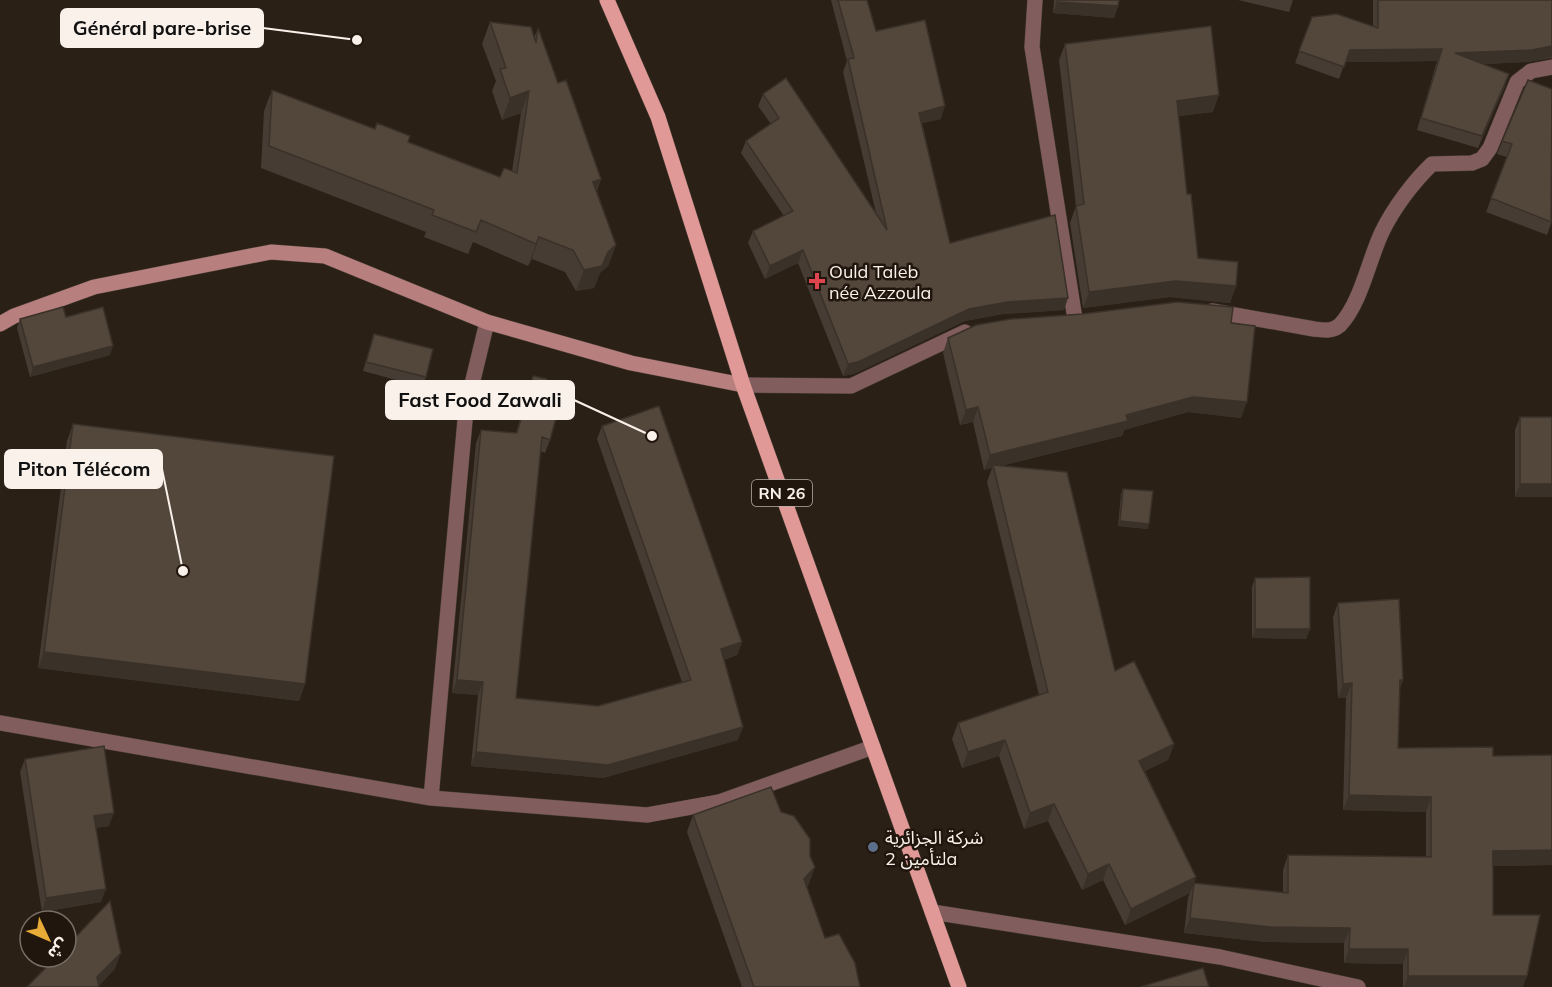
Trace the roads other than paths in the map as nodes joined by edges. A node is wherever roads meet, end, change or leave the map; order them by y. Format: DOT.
graph roads {
  1 [pos="607,0"];
  2 [pos="1035,0"];
  3 [pos="1552,67"];
  4 [pos="1192,309"];
  5 [pos="1074,319"];
  6 [pos="487,322"];
  7 [pos="0,324"];
  8 [pos="976,329"];
  9 [pos="743,385"];
  10 [pos="0,723"];
  11 [pos="873,747"];
  12 [pos="431,798"];
  13 [pos="932,912"];
  14 [pos="959,987"];
  15 [pos="1358,987"];
  1 -- 9 [label="main road, RN 26"];
  2 -- 5 [label="street"];
  3 -- 4 [label="street"];
  6 -- 7 [label="street"];
  6 -- 9 [label="street"];
  6 -- 12 [label="street"];
  8 -- 9 [label="street"];
  9 -- 11 [label="main road, RN 26"];
  10 -- 12 [label="street"];
  11 -- 12 [label="street"];
  11 -- 13 [label="main road, RN 26"];
  13 -- 14 [label="main road, RN 26"];
  13 -- 15 [label="street"];
}
